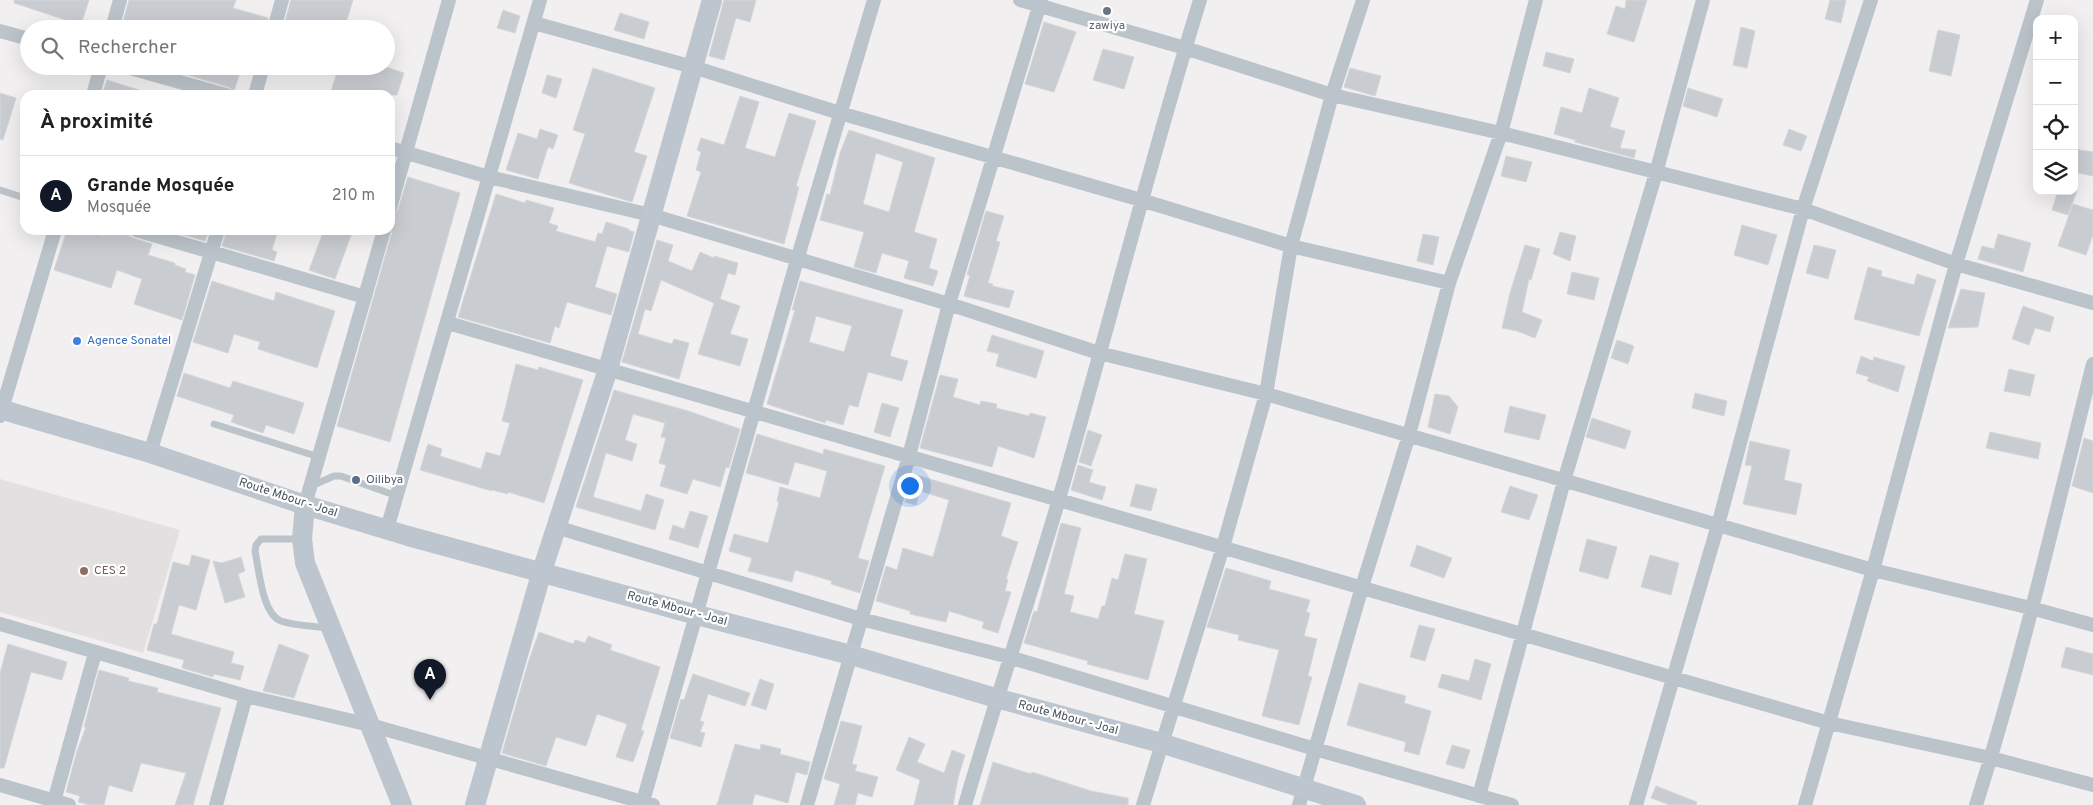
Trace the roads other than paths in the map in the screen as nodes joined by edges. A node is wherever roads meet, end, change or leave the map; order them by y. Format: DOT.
graph roads {
  1 [pos="120,0"];
  2 [pos="282,0"];
  3 [pos="450,0"];
  4 [pos="540,0"];
  5 [pos="712,0"];
  6 [pos="874,0"];
  7 [pos="1020,0"];
  8 [pos="1200,0"];
  9 [pos="1363,0"];
  10 [pos="1536,0"];
  11 [pos="1703,0"];
  12 [pos="1871,0"];
  13 [pos="2037,0"];
  14 [pos="1040,3"];
  15 [pos="114,20"];
  16 [pos="276,20"];
  17 [pos="534,23"];
  18 [pos="0,31"];
  19 [pos="20,37"];
  20 [pos="1185,48"];
  21 [pos="693,67"];
  22 [pos="99,75"];
  23 [pos="155,75"];
  24 [pos="260,75"];
  25 [pos="94,90"];
  26 [pos="208,90"];
  27 [pos="256,90"];
  28 [pos="1332,95"];
  29 [pos="840,114"];
  30 [pos="1501,132"];
  31 [pos="395,150"];
  32 [pos="406,154"];
  33 [pos="994,158"];
  34 [pos="1656,173"];
  35 [pos="489,177"];
  36 [pos="0,190"];
  37 [pos="395,191"];
  38 [pos="20,196"];
  39 [pos="1142,200"];
  40 [pos="1803,210"];
  41 [pos="652,215"];
  42 [pos="54,235"];
  43 [pos="154,235"];
  44 [pos="217,235"];
  45 [pos="383,235"];
  46 [pos="1291,246"];
  47 [pos="212,251"];
  48 [pos="797,260"];
  49 [pos="1956,264"];
  50 [pos="1449,283"];
  51 [pos="365,297"];
  52 [pos="2093,303"];
  53 [pos="949,304"];
  54 [pos="448,323"];
  55 [pos="1099,353"];
  56 [pos="2093,364"];
  57 [pos="608,369"];
  58 [pos="1266,394"];
  59 [pos="1,411"];
  60 [pos="756,411"];
  61 [pos="214,424"];
  62 [pos="1408,435"];
  63 [pos="150,453"];
  64 [pos="909,456"];
  65 [pos="319,457"];
  66 [pos="1564,481"];
  67 [pos="308,496"];
  68 [pos="397,496"];
  69 [pos="1058,499"];
  70 [pos="1718,525"];
  71 [pos="556,528"];
  72 [pos="387,529"];
  73 [pos="302,539"];
  74 [pos="1222,547"];
  75 [pos="1873,570"];
  76 [pos="542,571"];
  77 [pos="709,573"];
  78 [pos="1362,587"];
  79 [pos="2031,608"];
  80 [pos="697,616"];
  81 [pos="862,619"];
  82 [pos="0,624"];
  83 [pos="2093,625"];
  84 [pos="332,629"];
  85 [pos="1521,635"];
  86 [pos="95,653"];
  87 [pos="851,655"];
  88 [pos="1009,657"];
  89 [pos="1673,678"];
  90 [pos="246,696"];
  91 [pos="996,698"];
  92 [pos="1173,705"];
  93 [pos="1829,723"];
  94 [pos="370,725"];
  95 [pos="1161,744"];
  96 [pos="1315,749"];
  97 [pos="488,757"];
  98 [pos="1991,758"];
  99 [pos="0,785"];
  100 [pos="2093,785"];
  101 [pos="1480,796"];
  102 [pos="1301,797"];
  103 [pos="53,803"];
  104 [pos="646,804"];
  105 [pos="69,805"];
  106 [pos="216,805"];
  107 [pos="402,805"];
  108 [pos="475,805"];
  109 [pos="807,805"];
  110 [pos="965,805"];
  111 [pos="1143,805"];
  112 [pos="1356,805"];
  113 [pos="1512,805"];
  114 [pos="1636,805"];
  115 [pos="1805,805"];
  116 [pos="1976,805"];
  1 -- 15 [label="street"];
  2 -- 16 [label="street"];
  3 -- 32 [label="street"];
  4 -- 17 [label="street"];
  5 -- 21 [label="main road"];
  6 -- 29 [label="street"];
  7 -- 14 [label="street"];
  8 -- 20 [label="street"];
  9 -- 28 [label="street"];
  10 -- 30 [label="street"];
  11 -- 34 [label="street"];
  12 -- 40 [label="street"];
  13 -- 49 [label="street"];
  14 -- 20 [label="street"];
  14 -- 33 [label="street"];
  17 -- 21 [label="street"];
  17 -- 35 [label="street"];
  18 -- 19 [label="street"];
  20 -- 28 [label="street"];
  20 -- 39 [label="street"];
  21 -- 29 [label="street"];
  21 -- 41 [label="main road"];
  22 -- 25 [label="street"];
  23 -- 26 [label="street"];
  24 -- 27 [label="street"];
  28 -- 30 [label="street"];
  28 -- 46 [label="street"];
  29 -- 33 [label="street"];
  29 -- 48 [label="street"];
  30 -- 34 [label="street"];
  30 -- 50 [label="street"];
  31 -- 32 [label="street"];
  32 -- 35 [label="street"];
  32 -- 37 [label="street"];
  33 -- 39 [label="street"];
  33 -- 53 [label="street"];
  34 -- 40 [label="street"];
  34 -- 66 [label="street"];
  35 -- 41 [label="street"];
  35 -- 54 [label="street"];
  36 -- 38 [label="lane"];
  39 -- 46 [label="street"];
  39 -- 55 [label="street"];
  40 -- 49 [label="street"];
  40 -- 70 [label="street"];
  41 -- 48 [label="street"];
  41 -- 57 [label="main road"];
  42 -- 59 [label="street"];
  43 -- 47 [label="street"];
  44 -- 47 [label="street"];
  45 -- 51 [label="street"];
  46 -- 50 [label="street"];
  46 -- 58 [label="street"];
  47 -- 51 [label="street"];
  47 -- 63 [label="street"];
  48 -- 53 [label="street"];
  48 -- 60 [label="street"];
  49 -- 52 [label="street"];
  49 -- 75 [label="street"];
  50 -- 62 [label="street"];
  51 -- 65 [label="street"];
  53 -- 55 [label="street"];
  53 -- 64 [label="street"];
  54 -- 57 [label="street"];
  54 -- 68 [label="street"];
  55 -- 58 [label="street"];
  55 -- 69 [label="street"];
  56 -- 79 [label="street"];
  57 -- 60 [label="street"];
  57 -- 71 [label="main road"];
  58 -- 62 [label="street"];
  58 -- 74 [label="street"];
  59 -- 63 [label="main road, Route Mbour - Joal"];
  60 -- 64 [label="street"];
  60 -- 77 [label="street"];
  61 -- 65 [label="lane"];
  62 -- 66 [label="street"];
  62 -- 78 [label="street"];
  63 -- 67 [label="main road, Route Mbour - Joal"];
  64 -- 69 [label="street"];
  64 -- 81 [label="street"];
  65 -- 67 [label="street"];
  66 -- 70 [label="street"];
  66 -- 85 [label="street"];
  67 -- 68 [label="lane"];
  67 -- 72 [label="main road, Route Mbour - Joal"];
  67 -- 73 [label="main road"];
  68 -- 72 [label="street"];
  69 -- 74 [label="street"];
  69 -- 88 [label="street"];
  70 -- 75 [label="street"];
  70 -- 89 [label="street"];
  71 -- 76 [label="main road"];
  71 -- 77 [label="street"];
  72 -- 76 [label="main road, Route Mbour - Joal"];
  73 -- 84 [label="main road"];
  73 -- 84 [label="lane"];
  74 -- 78 [label="street"];
  74 -- 92 [label="street"];
  75 -- 79 [label="street"];
  75 -- 93 [label="street"];
  76 -- 80 [label="main road, Route Mbour - Joal"];
  76 -- 97 [label="main road"];
  77 -- 80 [label="street"];
  77 -- 81 [label="street"];
  78 -- 85 [label="street"];
  78 -- 96 [label="street"];
  79 -- 83 [label="street"];
  79 -- 98 [label="street"];
  80 -- 87 [label="main road, Route Mbour - Joal"];
  80 -- 104 [label="street"];
  81 -- 87 [label="street"];
  81 -- 88 [label="street"];
  82 -- 86 [label="street"];
  84 -- 94 [label="main road"];
  85 -- 89 [label="street"];
  85 -- 101 [label="street"];
  86 -- 90 [label="street"];
  86 -- 103 [label="street"];
  87 -- 91 [label="main road, Route Mbour - Joal"];
  87 -- 109 [label="street"];
  88 -- 91 [label="street"];
  88 -- 92 [label="street"];
  89 -- 93 [label="street"];
  89 -- 114 [label="street"];
  90 -- 94 [label="street"];
  90 -- 106 [label="street"];
  91 -- 95 [label="main road, Route Mbour - Joal"];
  91 -- 110 [label="street"];
  92 -- 95 [label="street"];
  92 -- 96 [label="street"];
  93 -- 98 [label="street"];
  93 -- 115 [label="street"];
  94 -- 97 [label="street"];
  94 -- 107 [label="main road"];
  95 -- 102 [label="main road, Route Mbour - Joal"];
  95 -- 111 [label="street"];
  96 -- 101 [label="street"];
  96 -- 102 [label="street"];
  97 -- 104 [label="street"];
  97 -- 108 [label="main road"];
  98 -- 100 [label="street"];
  98 -- 116 [label="street"];
  99 -- 103 [label="street"];
  101 -- 113 [label="street"];
  102 -- 112 [label="main road, Route Mbour - Joal"];
  103 -- 105 [label="street"];
}
